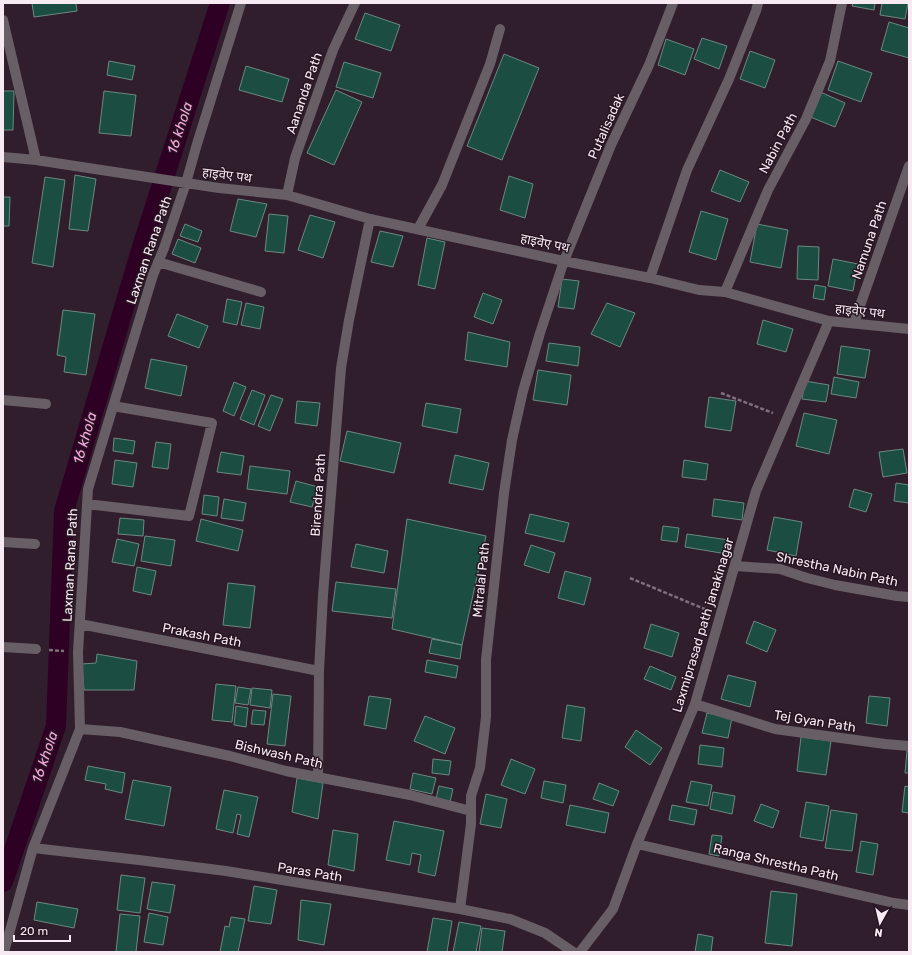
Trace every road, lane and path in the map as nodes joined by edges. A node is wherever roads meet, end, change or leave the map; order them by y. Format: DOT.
graph roads {
  1 [pos="241,3"];
  2 [pos="355,3"];
  3 [pos="673,3"];
  4 [pos="758,3"];
  5 [pos="842,3"];
  6 [pos="3,20"];
  7 [pos="500,29"];
  8 [pos="3,157"];
  9 [pos="36,160"];
  10 [pos="909,166"];
  11 [pos="186,183"];
  12 [pos="287,195"];
  13 [pos="370,218"];
  14 [pos="418,229"];
  15 [pos="564,260"];
  16 [pos="158,262"];
  17 [pos="650,278"];
  18 [pos="261,292"];
  19 [pos="725,292"];
  20 [pos="829,321"];
  21 [pos="854,323"];
  22 [pos="909,329"];
  23 [pos="721,393"];
  24 [pos="3,400"];
  25 [pos="46,404"];
  26 [pos="113,406"];
  27 [pos="787,419"];
  28 [pos="87,504"];
  29 [pos="3,542"];
  30 [pos="35,544"];
  31 [pos="735,566"];
  32 [pos="630,578"];
  33 [pos="909,597"];
  34 [pos="721,616"];
  35 [pos="80,624"];
  36 [pos="3,647"];
  37 [pos="41,649"];
  38 [pos="67,651"];
  39 [pos="319,670"];
  40 [pos="695,704"];
  41 [pos="80,729"];
  42 [pos="909,746"];
  43 [pos="318,777"];
  44 [pos="471,811"];
  45 [pos="637,844"];
  46 [pos="33,848"];
  47 [pos="909,905"];
  48 [pos="460,909"];
  49 [pos="4,952"];
  50 [pos="572,952"];
  51 [pos="580,952"];
  1 -- 11 [label="street, Laxman Rana Path"];
  2 -- 12 [label="street, Aananda Path"];
  3 -- 15 [label="street, Putalisadak"];
  4 -- 17 [label="street"];
  5 -- 19 [label="street, Nabin Path"];
  6 -- 9 [label="street"];
  7 -- 14 [label="street"];
  8 -- 9 [label="street, हाइवेए पथ"];
  9 -- 11 [label="street, हाइवेए पथ"];
  10 -- 21 [label="street, Namuna Path"];
  11 -- 12 [label="street, हाइवेए पथ"];
  11 -- 16 [label="street, Laxman Rana Path"];
  12 -- 13 [label="street, हाइवेए पथ"];
  13 -- 14 [label="street, हाइवेए पथ"];
  13 -- 39 [label="street, Birendra Path"];
  14 -- 15 [label="street, हाइवेए पथ"];
  15 -- 17 [label="street, हाइवेए पथ"];
  15 -- 44 [label="street, Mitralal Path"];
  16 -- 18 [label="street"];
  16 -- 26 [label="street, Laxman Rana Path"];
  17 -- 19 [label="street, हाइवेए पथ"];
  19 -- 20 [label="street, हाइवेए पथ"];
  20 -- 21 [label="street, हाइवेए पथ"];
  20 -- 27 [label="street, Laxmiprasad path janakinagar"];
  21 -- 22 [label="street, हाइवेए पथ"];
  23 -- 27 [label="path"];
  24 -- 25 [label="street"];
  26 -- 28 [label="street, Laxman Rana Path"];
  26 -- 28 [label="street"];
  27 -- 31 [label="street, Laxmiprasad path janakinagar"];
  28 -- 35 [label="street, Laxman Rana Path"];
  29 -- 30 [label="street"];
  31 -- 33 [label="street, Shrestha Nabin Path"];
  31 -- 34 [label="street, Laxmiprasad path janakinagar"];
  32 -- 34 [label="path"];
  34 -- 40 [label="street, Laxmiprasad path janakinagar"];
  35 -- 39 [label="street, Prakash Path"];
  35 -- 41 [label="street, Laxman Rana Path"];
  36 -- 37 [label="street"];
  37 -- 38 [label="path"];
  39 -- 43 [label="street, Birendra Path"];
  40 -- 42 [label="street, Tej Gyan Path"];
  40 -- 45 [label="street, Laxmiprasad path janakinagar"];
  41 -- 43 [label="street, Bishwash Path"];
  41 -- 46 [label="street, Laxman Rana Path"];
  43 -- 44 [label="street, Bishwash Path"];
  44 -- 48 [label="street, Mitralal Path"];
  45 -- 47 [label="street, Ranga Shrestha Path"];
  45 -- 51 [label="street, Laxmiprasad path janakinagar"];
  46 -- 48 [label="street, Paras Path"];
  46 -- 49 [label="street, Laxman Rana Path"];
  48 -- 50 [label="street, Paras Path"];
}
